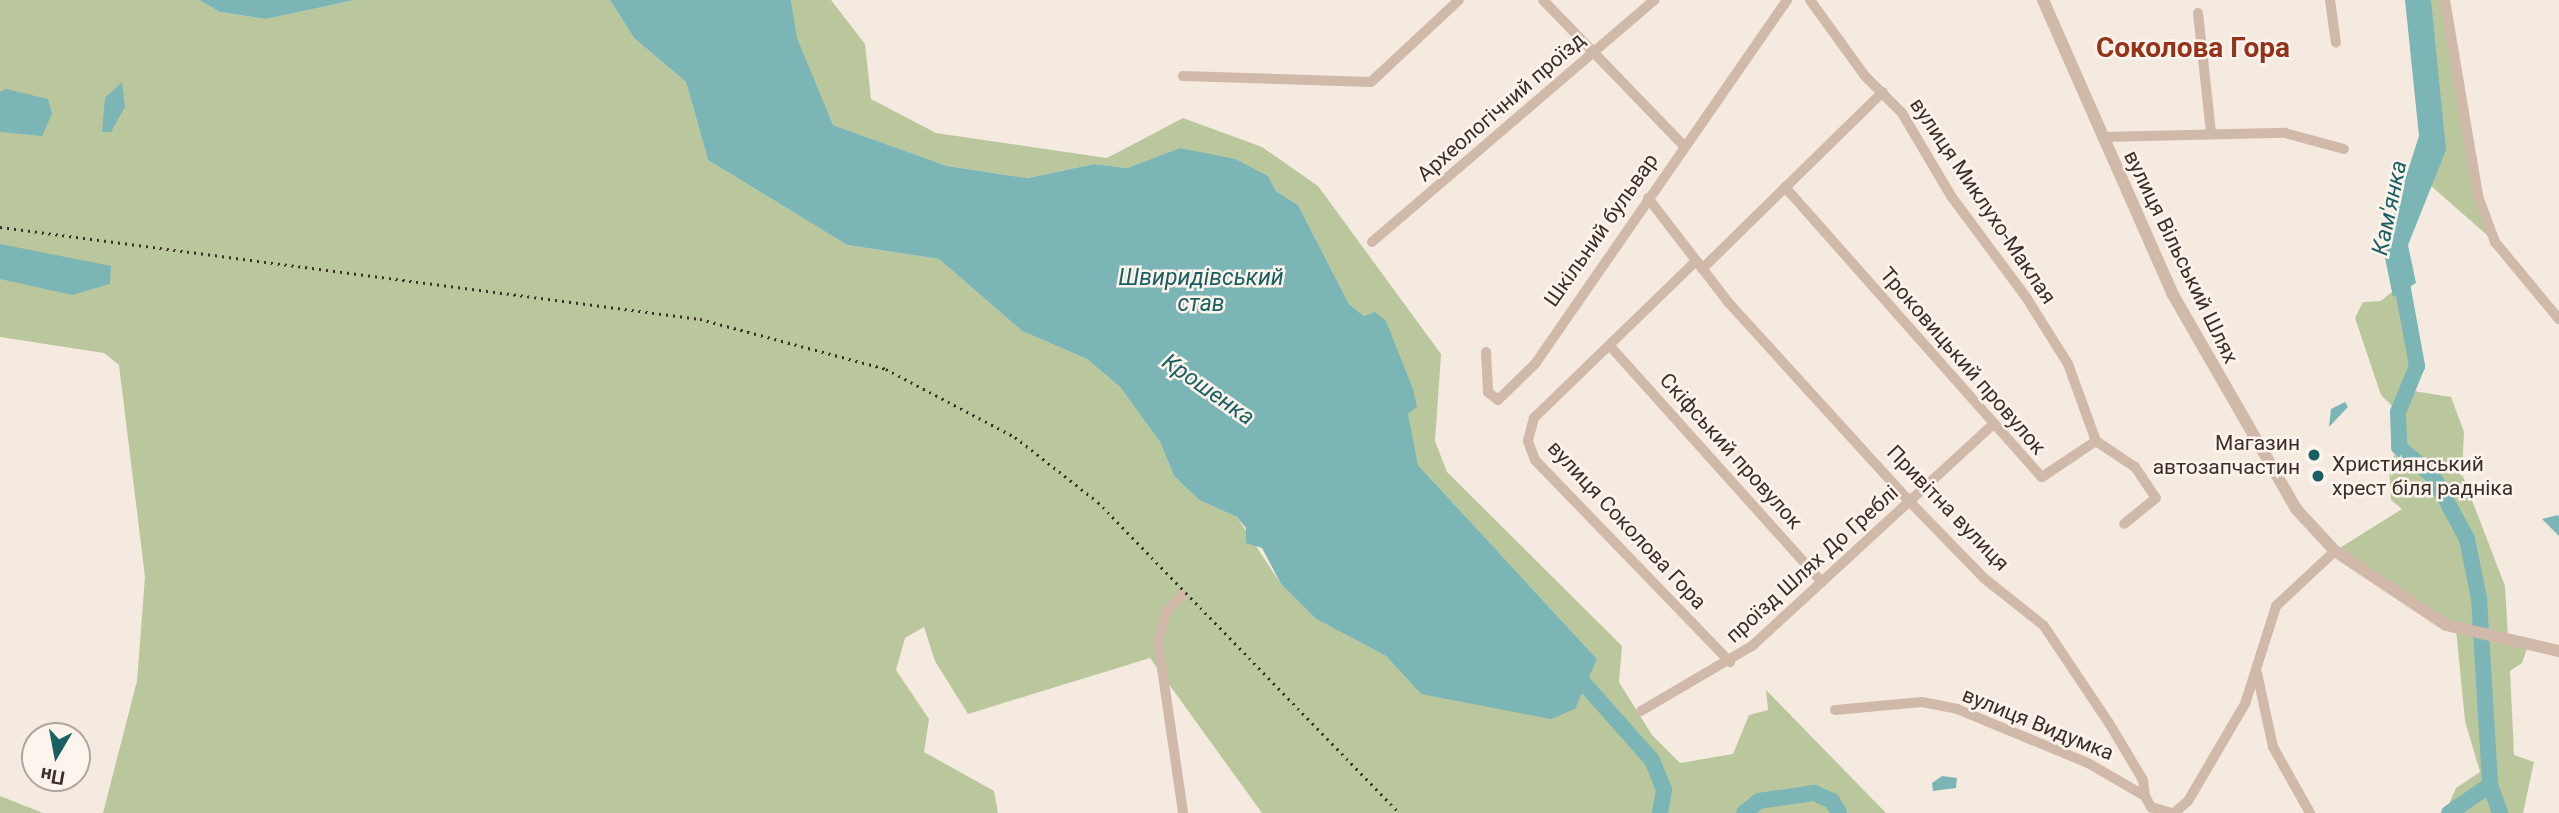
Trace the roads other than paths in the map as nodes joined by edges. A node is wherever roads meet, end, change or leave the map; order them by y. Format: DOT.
graph roads {
  1 [pos="1459,0"];
  2 [pos="1543,0"];
  3 [pos="1654,0"];
  4 [pos="1787,0"];
  5 [pos="1810,0"];
  6 [pos="2043,0"];
  7 [pos="2330,0"];
  8 [pos="2445,0"];
  9 [pos="2198,13"];
  10 [pos="2336,43"];
  11 [pos="1592,52"];
  12 [pos="1183,76"];
  13 [pos="1883,93"];
  14 [pos="2211,133"];
  15 [pos="2102,137"];
  16 [pos="1685,147"];
  17 [pos="2344,149"];
  18 [pos="1785,187"];
  19 [pos="1648,198"];
  20 [pos="1372,242"];
  21 [pos="1699,265"];
  22 [pos="2559,319"];
  23 [pos="1610,346"];
  24 [pos="1486,352"];
  25 [pos="1992,425"];
  26 [pos="2096,441"];
  27 [pos="1910,502"];
  28 [pos="2124,524"];
  29 [pos="2335,551"];
  30 [pos="1822,582"];
  31 [pos="1182,595"];
  32 [pos="2559,651"];
  33 [pos="1730,662"];
  34 [pos="2257,673"];
  35 [pos="1642,710"];
  36 [pos="1835,710"];
  37 [pos="2145,796"];
  38 [pos="1183,813"];
  39 [pos="2173,813"];
  40 [pos="2310,813"];
  1 -- 12 [label="street"];
  2 -- 11 [label="street"];
  3 -- 11 [label="street, Археологічний проїзд"];
  4 -- 16 [label="street, Шкільний бульвар"];
  5 -- 13 [label="street, вулиця Миклухо-Маклая"];
  6 -- 15 [label="street, вулиця Вільський Шлях"];
  7 -- 10 [label="street"];
  8 -- 22 [label="street"];
  9 -- 14 [label="street"];
  11 -- 16 [label="street"];
  11 -- 20 [label="street, Археологічний проїзд"];
  13 -- 18 [label="street, вулиця Соколова Гора"];
  13 -- 26 [label="street, вулиця Миклухо-Маклая"];
  14 -- 15 [label="street"];
  14 -- 17 [label="street"];
  15 -- 29 [label="street, вулиця Вільський Шлях"];
  16 -- 19 [label="street, Шкільний бульвар"];
  18 -- 21 [label="street, вулиця Соколова Гора"];
  18 -- 25 [label="street, Троковицький провулок"];
  19 -- 21 [label="street, Привітна вулиця"];
  19 -- 24 [label="street, Шкільний бульвар"];
  21 -- 23 [label="street, вулиця Соколова Гора"];
  21 -- 27 [label="street, Привітна вулиця"];
  23 -- 30 [label="street, Скіфський провулок"];
  23 -- 33 [label="street, вулиця Соколова Гора"];
  25 -- 26 [label="street, Троковицький провулок"];
  25 -- 27 [label="street, проїзд Шлях До Греблі"];
  26 -- 28 [label="street"];
  27 -- 30 [label="street, проїзд Шлях До Греблі"];
  27 -- 37 [label="street, Привітна вулиця"];
  29 -- 32 [label="street, вулиця Вільський Шлях"];
  29 -- 34 [label="street, вулиця Видумка"];
  30 -- 33 [label="street, проїзд Шлях До Греблі"];
  31 -- 38 [label="street"];
  33 -- 35 [label="street, проїзд Шлях До Греблі"];
  34 -- 39 [label="street, вулиця Видумка"];
  34 -- 40 [label="street"];
  36 -- 37 [label="street, вулиця Видумка"];
  37 -- 39 [label="street, вулиця Видумка"];
}
